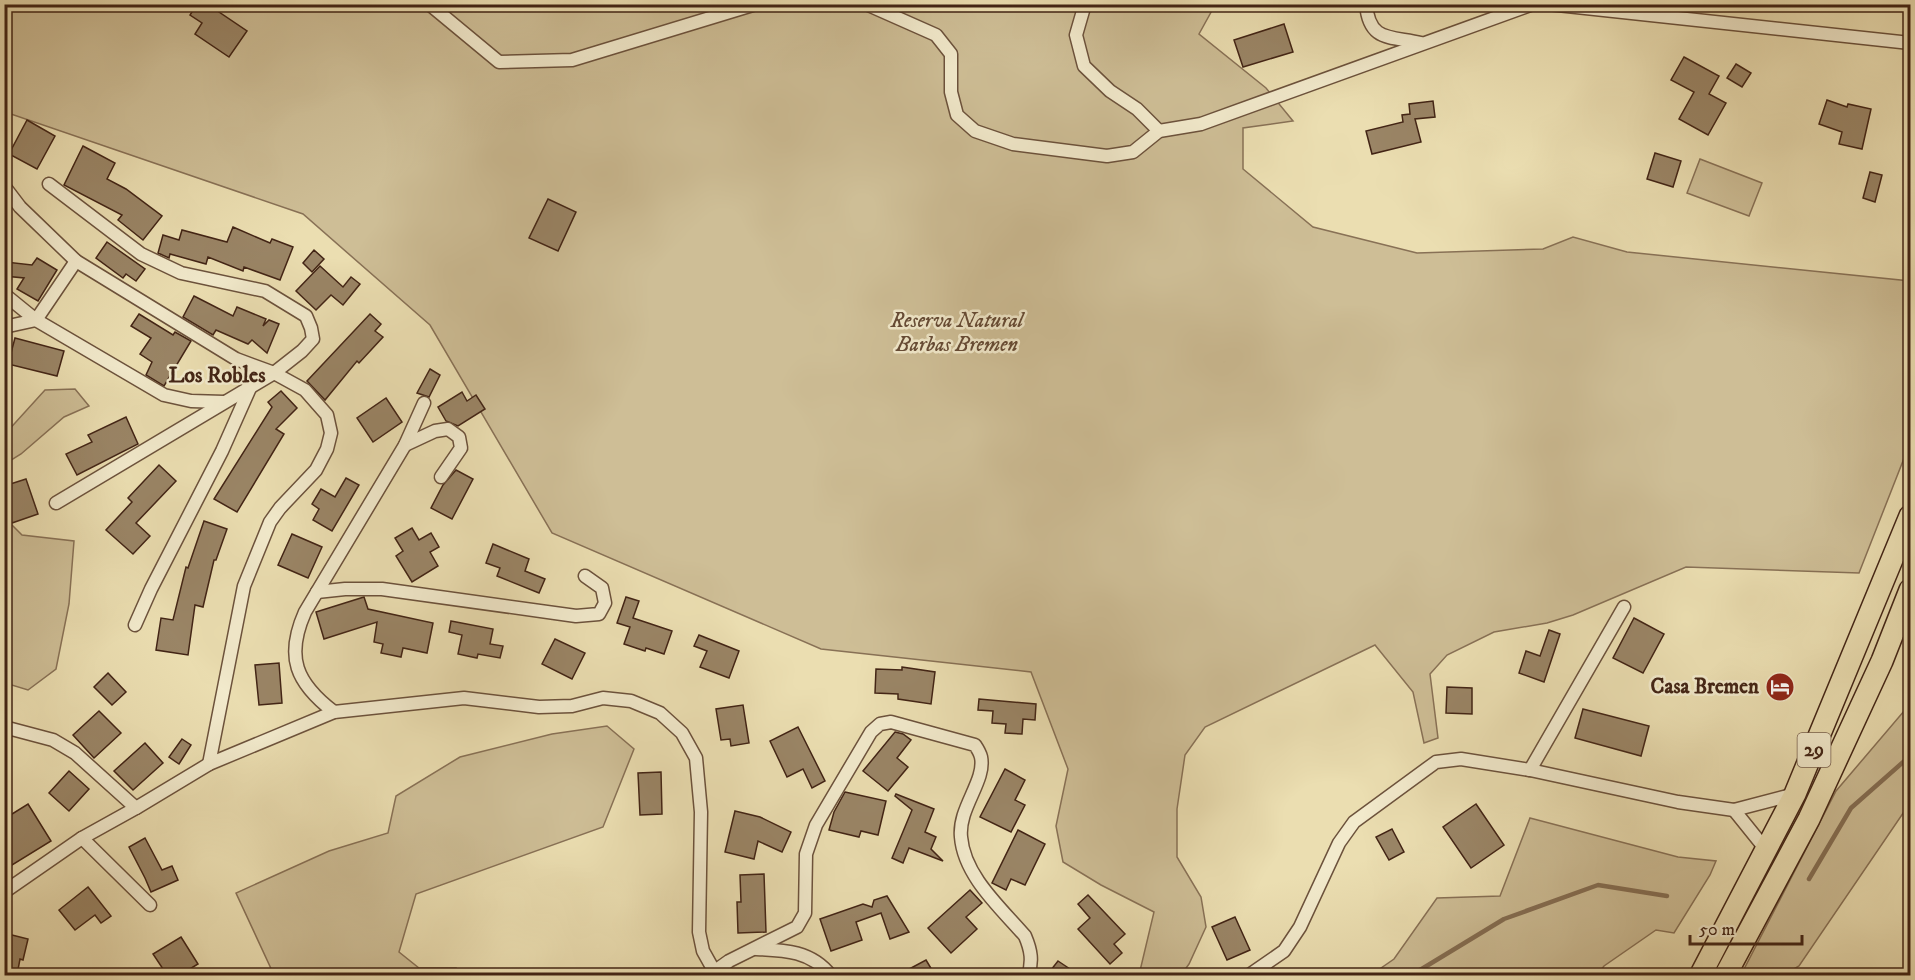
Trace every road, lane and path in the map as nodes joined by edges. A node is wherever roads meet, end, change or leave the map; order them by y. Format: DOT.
graph roads {
  1 [pos="429,4"];
  2 [pos="756,4"];
  3 [pos="866,4"];
  4 [pos="1085,4"];
  5 [pos="1366,4"];
  6 [pos="1533,4"];
  7 [pos="1548,4"];
  8 [pos="1422,43"];
  9 [pos="1911,43"];
  10 [pos="1159,130"];
  11 [pos="49,184"];
  12 [pos="4,186"];
  13 [pos="76,261"];
  14 [pos="4,294"];
  15 [pos="36,320"];
  16 [pos="4,327"];
  17 [pos="274,373"];
  18 [pos="250,388"];
  19 [pos="226,402"];
  20 [pos="424,403"];
  21 [pos="405,445"];
  22 [pos="441,477"];
  23 [pos="57,503"];
  24 [pos="1911,516"];
  25 [pos="585,576"];
  26 [pos="1911,590"];
  27 [pos="317,591"];
  28 [pos="1624,608"];
  29 [pos="135,625"];
  30 [pos="334,712"];
  31 [pos="4,727"];
  32 [pos="20,732"];
  33 [pos="4,739"];
  34 [pos="209,764"];
  35 [pos="1530,770"];
  36 [pos="1796,795"];
  37 [pos="136,808"];
  38 [pos="1734,810"];
  39 [pos="82,838"];
  40 [pos="1767,850"];
  41 [pos="4,894"];
  42 [pos="150,905"];
  43 [pos="754,949"];
  44 [pos="716,973"];
  45 [pos="831,975"];
  46 [pos="1028,975"];
  47 [pos="1248,975"];
  48 [pos="1700,975"];
  49 [pos="1725,975"];
  1 -- 2 [label="street"];
  3 -- 10 [label="street"];
  4 -- 10 [label="street"];
  5 -- 8 [label="street"];
  6 -- 8 [label="street"];
  7 -- 9 [label="street"];
  8 -- 10 [label="street"];
  11 -- 17 [label="street"];
  12 -- 13 [label="street"];
  13 -- 15 [label="street"];
  13 -- 17 [label="street"];
  14 -- 15 [label="street"];
  15 -- 16 [label="street"];
  15 -- 19 [label="street"];
  17 -- 18 [label="street"];
  17 -- 34 [label="street"];
  18 -- 19 [label="street"];
  18 -- 29 [label="street"];
  19 -- 23 [label="street"];
  20 -- 21 [label="street"];
  21 -- 22 [label="street"];
  21 -- 27 [label="street"];
  24 -- 36 [label="highway, 29"];
  25 -- 27 [label="street"];
  26 -- 49 [label="highway, 29"];
  27 -- 30 [label="street"];
  28 -- 35 [label="street"];
  30 -- 34 [label="street"];
  30 -- 44 [label="street"];
  31 -- 32 [label="street"];
  32 -- 33 [label="street"];
  32 -- 37 [label="street"];
  34 -- 37 [label="street"];
  35 -- 38 [label="street"];
  35 -- 47 [label="street"];
  36 -- 38 [label="street"];
  36 -- 40 [label="highway, 29"];
  37 -- 39 [label="street"];
  38 -- 40 [label="street"];
  39 -- 41 [label="street"];
  39 -- 42 [label="street"];
  40 -- 48 [label="highway, 29"];
  43 -- 44 [label="street"];
  43 -- 45 [label="street"];
  43 -- 46 [label="street"];
}
